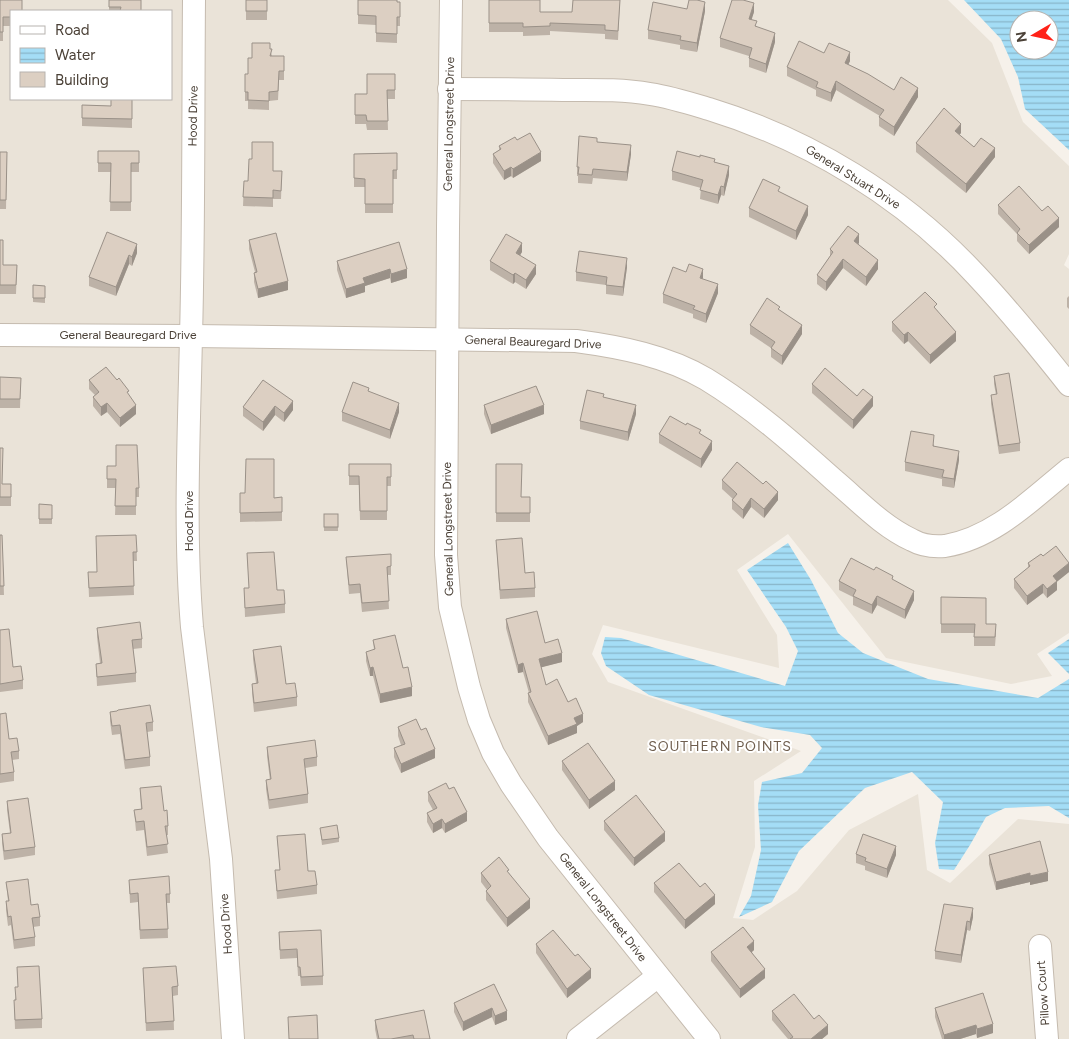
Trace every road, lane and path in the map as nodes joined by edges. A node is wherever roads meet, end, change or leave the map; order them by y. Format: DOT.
graph roads {
  1 [pos="194,0"];
  2 [pos="452,0"];
  3 [pos="449,89"];
  4 [pos="0,335"];
  5 [pos="191,336"];
  6 [pos="448,340"];
  7 [pos="1069,384"];
  8 [pos="1069,470"];
  9 [pos="1040,946"];
  10 [pos="658,976"];
  11 [pos="234,1039"];
  12 [pos="578,1039"];
  13 [pos="709,1039"];
  14 [pos="1047,1039"];
  1 -- 5 [label="street, Hood Drive"];
  2 -- 3 [label="street, General Longstreet Drive"];
  3 -- 6 [label="street, General Longstreet Drive"];
  3 -- 7 [label="street, General Stuart Drive"];
  4 -- 5 [label="street, General Beauregard Drive"];
  5 -- 6 [label="street, General Beauregard Drive"];
  5 -- 11 [label="street, Hood Drive"];
  6 -- 8 [label="street, General Beauregard Drive"];
  6 -- 10 [label="street, General Longstreet Drive"];
  9 -- 14 [label="street, Pillow Court"];
  10 -- 12 [label="street"];
  10 -- 13 [label="street, General Longstreet Drive"];
}
